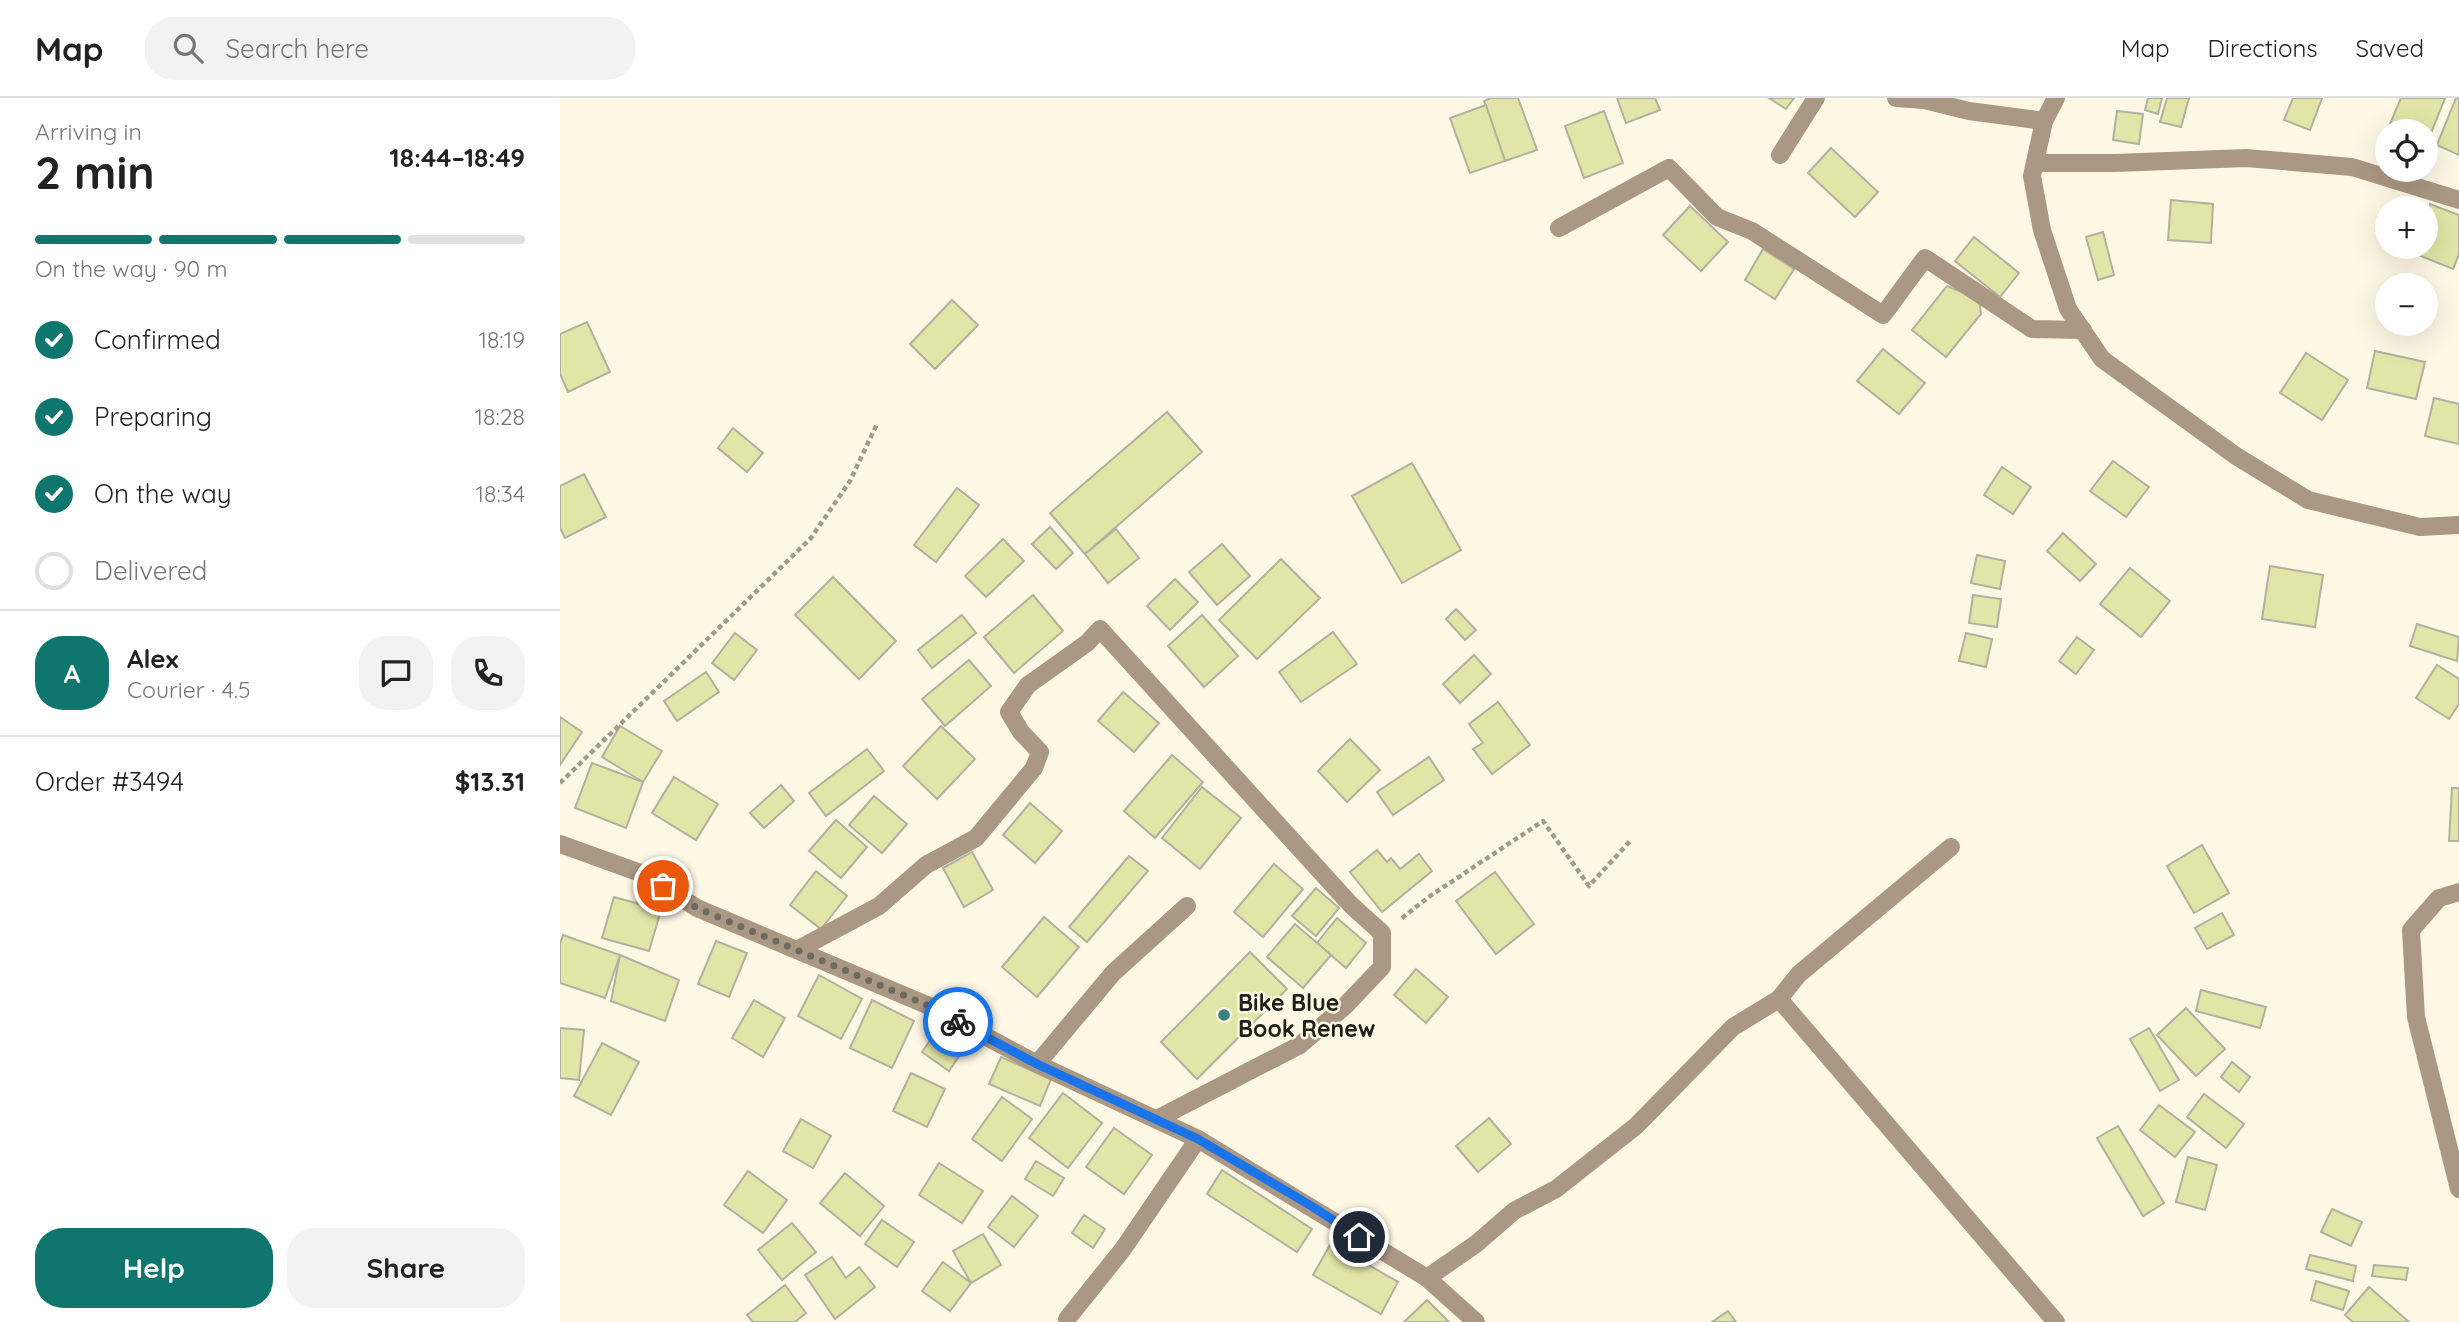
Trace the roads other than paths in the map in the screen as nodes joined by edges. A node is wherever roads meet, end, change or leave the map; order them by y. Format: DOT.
graph roads {
  1 [pos="1816,98"];
  2 [pos="1896,98"];
  3 [pos="2056,98"];
  4 [pos="1936,100"];
  5 [pos="2044,121"];
  6 [pos="1780,155"];
  7 [pos="2035,163"];
  8 [pos="2459,200"];
  9 [pos="1559,228"];
  10 [pos="2083,330"];
  11 [pos="2459,525"];
  12 [pos="560,844"];
  13 [pos="1951,847"];
  14 [pos="2459,892"];
  15 [pos="1187,905"];
  16 [pos="797,950"];
  17 [pos="1779,999"];
  18 [pos="1037,1064"];
  19 [pos="1157,1119"];
  20 [pos="1198,1139"];
  21 [pos="2459,1189"];
  22 [pos="1427,1278"];
  23 [pos="1067,1319"];
  24 [pos="1476,1322"];
  25 [pos="2056,1322"];
  1 -- 6 [label="street"];
  2 -- 4 [label="street"];
  3 -- 5 [label="street"];
  4 -- 5 [label="street"];
  5 -- 7 [label="street"];
  7 -- 8 [label="street"];
  7 -- 10 [label="street"];
  9 -- 10 [label="street"];
  10 -- 11 [label="street"];
  12 -- 16 [label="street"];
  13 -- 17 [label="street"];
  14 -- 21 [label="street"];
  15 -- 18 [label="street"];
  16 -- 18 [label="street"];
  16 -- 19 [label="street"];
  17 -- 22 [label="street"];
  17 -- 25 [label="street"];
  18 -- 19 [label="street"];
  19 -- 20 [label="street"];
  20 -- 22 [label="street"];
  20 -- 23 [label="street"];
  22 -- 24 [label="street"];
}
